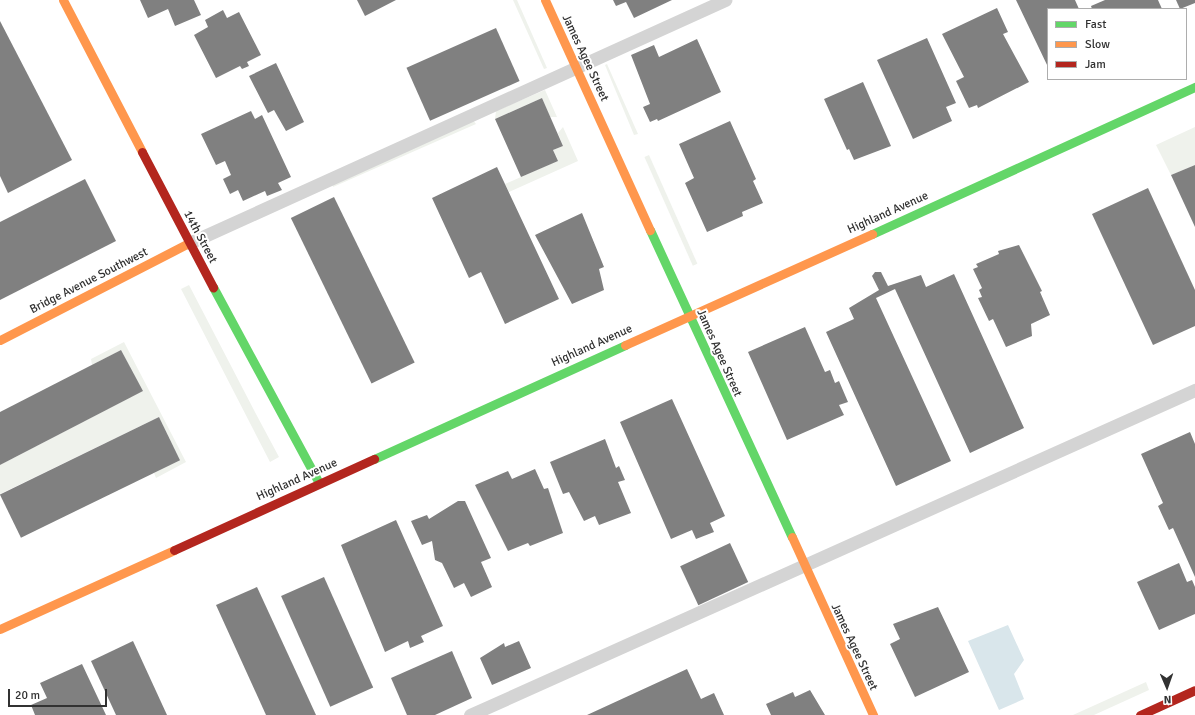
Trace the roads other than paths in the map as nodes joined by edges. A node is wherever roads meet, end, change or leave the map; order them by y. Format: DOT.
graph roads {
  1 [pos="63,0"];
  2 [pos="545,0"];
  3 [pos="725,0"];
  4 [pos="576,66"];
  5 [pos="1195,87"];
  6 [pos="189,243"];
  7 [pos="690,316"];
  8 [pos="0,340"];
  9 [pos="1195,390"];
  10 [pos="319,483"];
  11 [pos="802,565"];
  12 [pos="0,629"];
  13 [pos="1195,690"];
  14 [pos="470,715"];
  15 [pos="873,715"];
  16 [pos="1140,715"];
  1 -- 6 [label="street, 14th Street"];
  2 -- 4 [label="street, James Agee Street"];
  3 -- 4 [label="lane"];
  4 -- 6 [label="lane"];
  4 -- 7 [label="street, James Agee Street"];
  5 -- 7 [label="street, Highland Avenue"];
  6 -- 8 [label="street, Bridge Avenue Southwest"];
  6 -- 10 [label="street, 14th Street"];
  7 -- 10 [label="street, Highland Avenue"];
  7 -- 11 [label="street, James Agee Street"];
  9 -- 11 [label="lane"];
  10 -- 12 [label="street, Highland Avenue"];
  11 -- 14 [label="lane"];
  11 -- 15 [label="street, James Agee Street"];
  13 -- 16 [label="street"];
}
